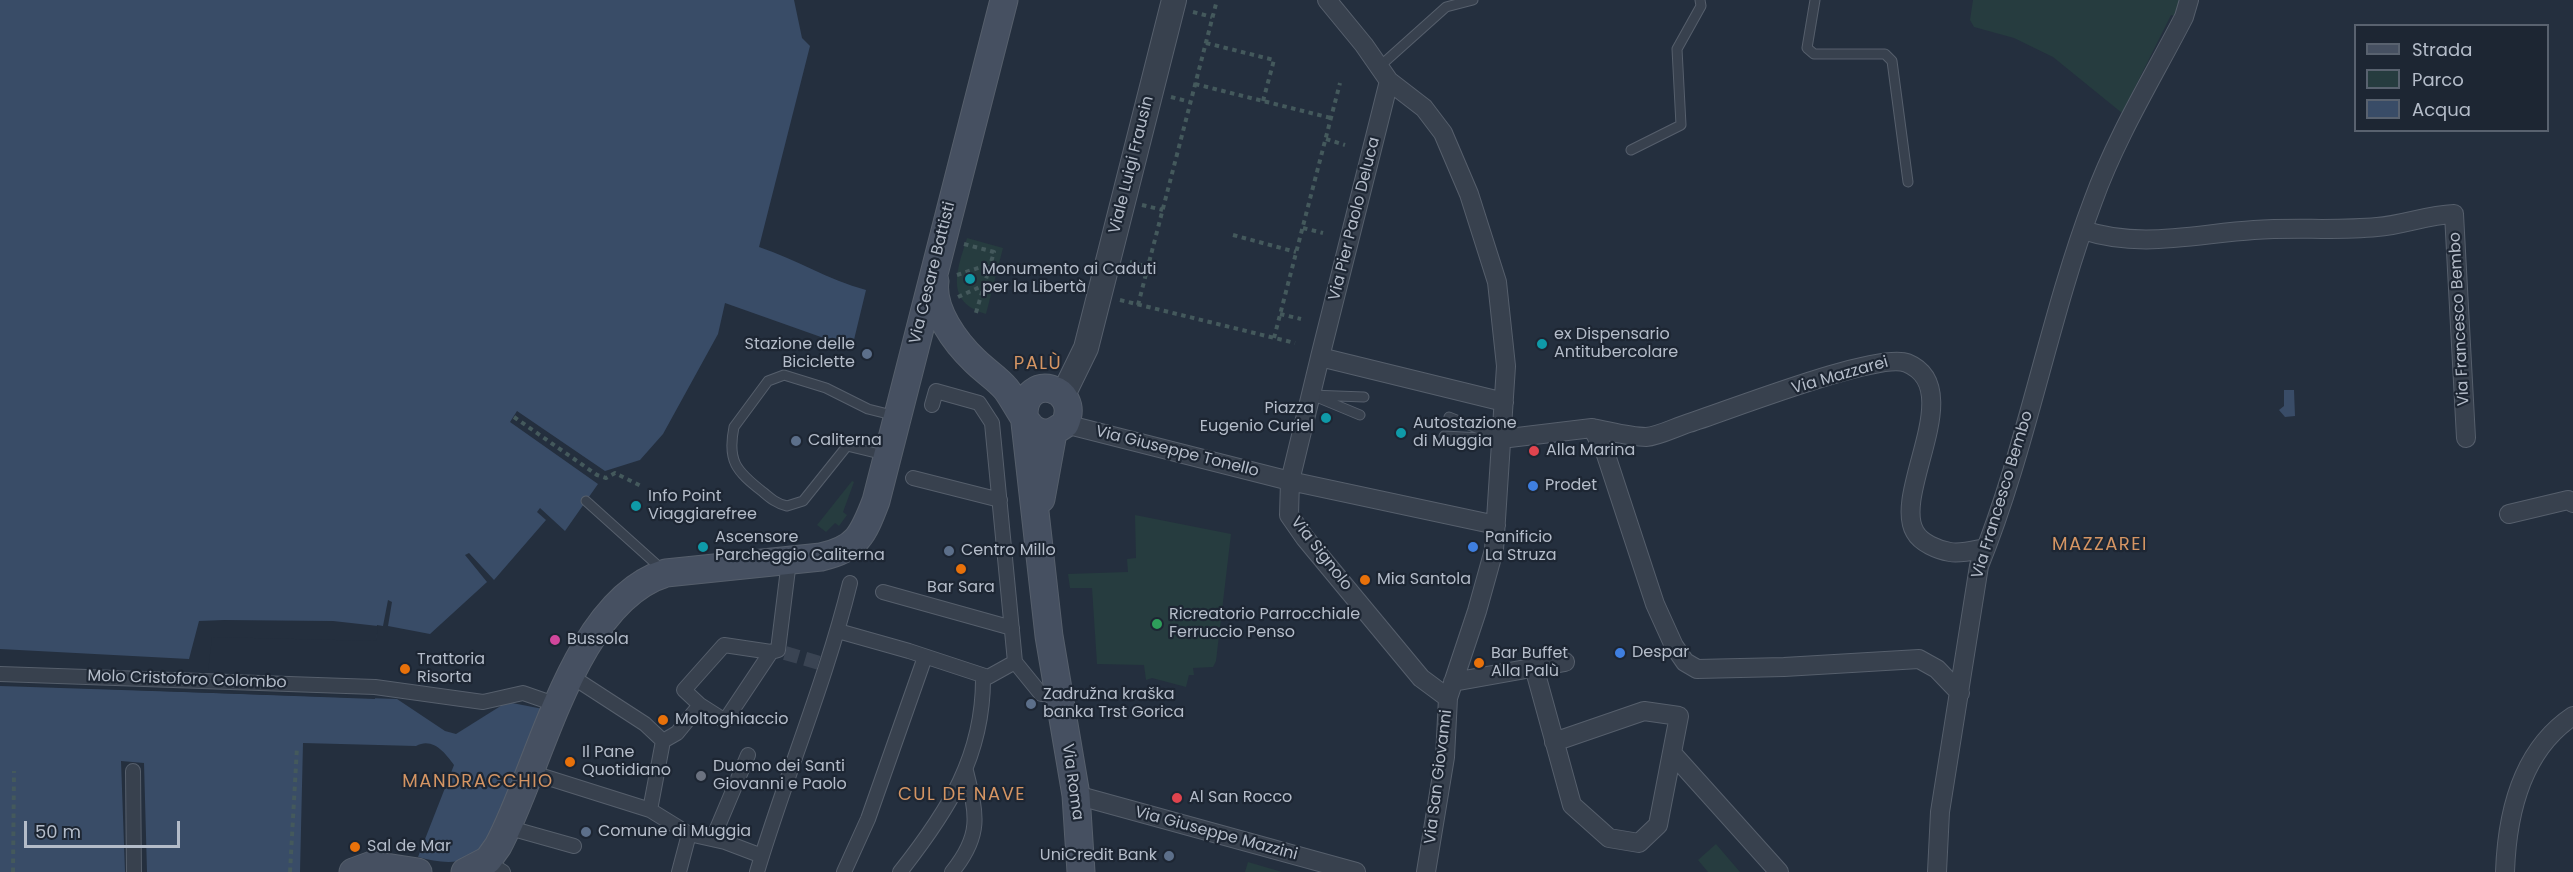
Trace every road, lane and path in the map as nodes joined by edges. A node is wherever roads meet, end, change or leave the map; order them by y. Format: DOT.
graph roads {
  1 [pos="1004,0"];
  2 [pos="1217,0"];
  3 [pos="1327,0"];
  4 [pos="1473,0"];
  5 [pos="1700,0"];
  6 [pos="1815,0"];
  7 [pos="2189,0"];
  8 [pos="1179,5"];
  9 [pos="1212,17"];
  10 [pos="1206,43"];
  11 [pos="1384,74"];
  12 [pos="1340,83"];
  13 [pos="1195,84"];
  14 [pos="1161,94"];
  15 [pos="1263,101"];
  16 [pos="1190,102"];
  17 [pos="1331,118"];
  18 [pos="1326,140"];
  19 [pos="1345,145"];
  20 [pos="1631,150"];
  21 [pos="1908,182"];
  22 [pos="1133,203"];
  23 [pos="1163,210"];
  24 [pos="1303,228"];
  25 [pos="2083,230"];
  26 [pos="1323,233"];
  27 [pos="1233,236"];
  28 [pos="949,243"];
  29 [pos="1296,252"];
  30 [pos="1128,261"];
  31 [pos="991,264"];
  32 [pos="1148,267"];
  33 [pos="951,277"];
  34 [pos="985,285"];
  35 [pos="952,300"];
  36 [pos="1118,300"];
  37 [pos="1138,305"];
  38 [pos="1280,314"];
  39 [pos="975,316"];
  40 [pos="1301,319"];
  41 [pos="1274,338"];
  42 [pos="1295,343"];
  43 [pos="1320,357"];
  44 [pos="1063,395"];
  45 [pos="1311,395"];
  46 [pos="1364,397"];
  47 [pos="1504,402"];
  48 [pos="932,405"];
  49 [pos="1024,414"];
  50 [pos="1360,415"];
  51 [pos="514,417"];
  52 [pos="898,417"];
  53 [pos="1449,417"];
  54 [pos="1592,428"];
  55 [pos="1059,429"];
  56 [pos="1444,436"];
  57 [pos="2466,438"];
  58 [pos="1501,439"];
  59 [pos="887,456"];
  60 [pos="913,478"];
  61 [pos="1290,481"];
  62 [pos="644,487"];
  63 [pos="1000,500"];
  64 [pos="586,501"];
  65 [pos="2573,503"];
  66 [pos="2509,514"];
  67 [pos="1496,525"];
  68 [pos="1036,529"];
  69 [pos="1986,548"];
  70 [pos="788,569"];
  71 [pos="666,573"];
  72 [pos="850,583"];
  73 [pos="883,592"];
  74 [pos="1012,628"];
  75 [pos="838,631"];
  76 [pos="778,652"];
  77 [pos="925,657"];
  78 [pos="1015,662"];
  79 [pos="1566,662"];
  80 [pos="1534,668"];
  81 [pos="0,674"];
  82 [pos="571,676"];
  83 [pos="985,677"];
  84 [pos="1450,690"];
  85 [pos="1052,693"];
  86 [pos="1960,693"];
  87 [pos="700,705"];
  88 [pos="551,710"];
  89 [pos="2573,716"];
  90 [pos="663,741"];
  91 [pos="1554,742"];
  92 [pos="297,747"];
  93 [pos="1672,753"];
  94 [pos="748,755"];
  95 [pos="14,771"];
  96 [pos="133,771"];
  97 [pos="966,771"];
  98 [pos="539,775"];
  99 [pos="1076,795"];
  100 [pos="650,810"];
  101 [pos="517,830"];
  102 [pos="689,834"];
  103 [pos="716,837"];
  104 [pos="574,846"];
  105 [pos="762,856"];
  106 [pos="13,872"];
  107 [pos="134,872"];
  108 [pos="290,872"];
  109 [pos="353,872"];
  110 [pos="418,872"];
  111 [pos="465,872"];
  112 [pos="679,872"];
  113 [pos="757,872"];
  114 [pos="844,872"];
  115 [pos="900,872"];
  116 [pos="952,872"];
  117 [pos="1080,872"];
  118 [pos="1356,872"];
  119 [pos="1426,872"];
  120 [pos="1779,872"];
  121 [pos="1937,872"];
  122 [pos="2505,872"];
  1 -- 28 [label="main road, Via Cesare Battisti"];
  2 -- 9 [label="path"];
  3 -- 11 [label="street, Via San Giovanni"];
  4 -- 11 [label="lane"];
  5 -- 20 [label="lane"];
  6 -- 21 [label="lane"];
  7 -- 25 [label="street, Via Francesco Bembo"];
  8 -- 9 [label="path"];
  8 -- 44 [label="street, Viale Luigi Frausin"];
  9 -- 10 [label="path"];
  10 -- 13 [label="path"];
  10 -- 15 [label="path"];
  11 -- 43 [label="street, Via Pier Paolo Deluca"];
  11 -- 47 [label="street, Via San Giovanni"];
  12 -- 17 [label="path"];
  13 -- 15 [label="path"];
  13 -- 16 [label="path"];
  14 -- 16 [label="path"];
  15 -- 17 [label="path"];
  16 -- 23 [label="path"];
  17 -- 18 [label="path"];
  18 -- 19 [label="path"];
  18 -- 24 [label="path"];
  22 -- 23 [label="path"];
  23 -- 32 [label="path"];
  24 -- 26 [label="path"];
  24 -- 29 [label="path"];
  25 -- 57 [label="street, Via Francesco Bembo"];
  25 -- 69 [label="street, Via Francesco Bembo"];
  27 -- 29 [label="path"];
  28 -- 31 [label="path"];
  28 -- 49 [label="main road"];
  28 -- 52 [label="main road, Via Cesare Battisti"];
  29 -- 38 [label="path"];
  30 -- 32 [label="path"];
  31 -- 33 [label="path"];
  31 -- 34 [label="path"];
  32 -- 37 [label="path"];
  34 -- 35 [label="path"];
  34 -- 39 [label="path"];
  36 -- 37 [label="path"];
  37 -- 41 [label="path"];
  38 -- 40 [label="path"];
  38 -- 41 [label="path"];
  41 -- 42 [label="path"];
  43 -- 45 [label="street, Via Pier Paolo Deluca"];
  43 -- 47 [label="street"];
  44 -- 49 [label="main road"];
  44 -- 55 [label="main road"];
  45 -- 46 [label="lane"];
  45 -- 50 [label="lane"];
  45 -- 61 [label="street, Via Signolo"];
  47 -- 58 [label="street, Via San Giovanni"];
  48 -- 63 [label="street"];
  49 -- 55 [label="main road"];
  49 -- 68 [label="main road, Via Roma"];
  51 -- 62 [label="path"];
  52 -- 59 [label="main road, Via Cesare Battisti"];
  52 -- 59 [label="lane"];
  53 -- 58 [label="lane"];
  54 -- 58 [label="street, Via Mazzarei"];
  54 -- 69 [label="street, Via Mazzarei"];
  54 -- 86 [label="street"];
  55 -- 61 [label="street, Via Giuseppe Tonello"];
  55 -- 68 [label="main road"];
  56 -- 58 [label="lane"];
  58 -- 67 [label="street, Via San Giovanni"];
  59 -- 71 [label="main road, Via Cesare Battisti"];
  60 -- 63 [label="street"];
  61 -- 67 [label="street, Via Giuseppe Tonello"];
  61 -- 84 [label="street, Via Signolo"];
  63 -- 74 [label="street"];
  64 -- 71 [label="lane"];
  65 -- 66 [label="street"];
  67 -- 84 [label="street, Via San Giovanni"];
  68 -- 85 [label="main road, Via Roma"];
  69 -- 86 [label="street, Via Francesco Bembo"];
  70 -- 76 [label="street"];
  71 -- 82 [label="main road"];
  72 -- 75 [label="street"];
  73 -- 74 [label="street"];
  74 -- 78 [label="street"];
  75 -- 77 [label="street"];
  75 -- 105 [label="street"];
  76 -- 87 [label="street"];
  76 -- 87 [label="street"];
  77 -- 83 [label="street"];
  77 -- 114 [label="street"];
  78 -- 83 [label="street"];
  78 -- 85 [label="street"];
  79 -- 80 [label="street"];
  80 -- 84 [label="street"];
  80 -- 91 [label="street"];
  81 -- 88 [label="street, Molo Cristoforo Colombo"];
  82 -- 88 [label="main road"];
  82 -- 90 [label="street"];
  83 -- 97 [label="street"];
  84 -- 119 [label="street, Via San Giovanni"];
  85 -- 99 [label="main road, Via Roma"];
  86 -- 121 [label="street, Via Francesco Bembo"];
  87 -- 90 [label="street"];
  88 -- 111 [label="main road"];
  89 -- 122 [label="street"];
  90 -- 100 [label="street"];
  91 -- 93 [label="street"];
  91 -- 93 [label="street"];
  92 -- 108 [label="path"];
  93 -- 120 [label="street"];
  94 -- 103 [label="street"];
  95 -- 106 [label="path"];
  96 -- 107 [label="street"];
  97 -- 115 [label="street"];
  97 -- 116 [label="street"];
  98 -- 100 [label="street"];
  99 -- 117 [label="main road, Via Roma"];
  99 -- 118 [label="street, Via Giuseppe Mazzini"];
  100 -- 102 [label="street"];
  101 -- 104 [label="street"];
  102 -- 103 [label="street"];
  102 -- 112 [label="street"];
  103 -- 105 [label="street"];
  105 -- 113 [label="street"];
  109 -- 110 [label="main road"];
}
